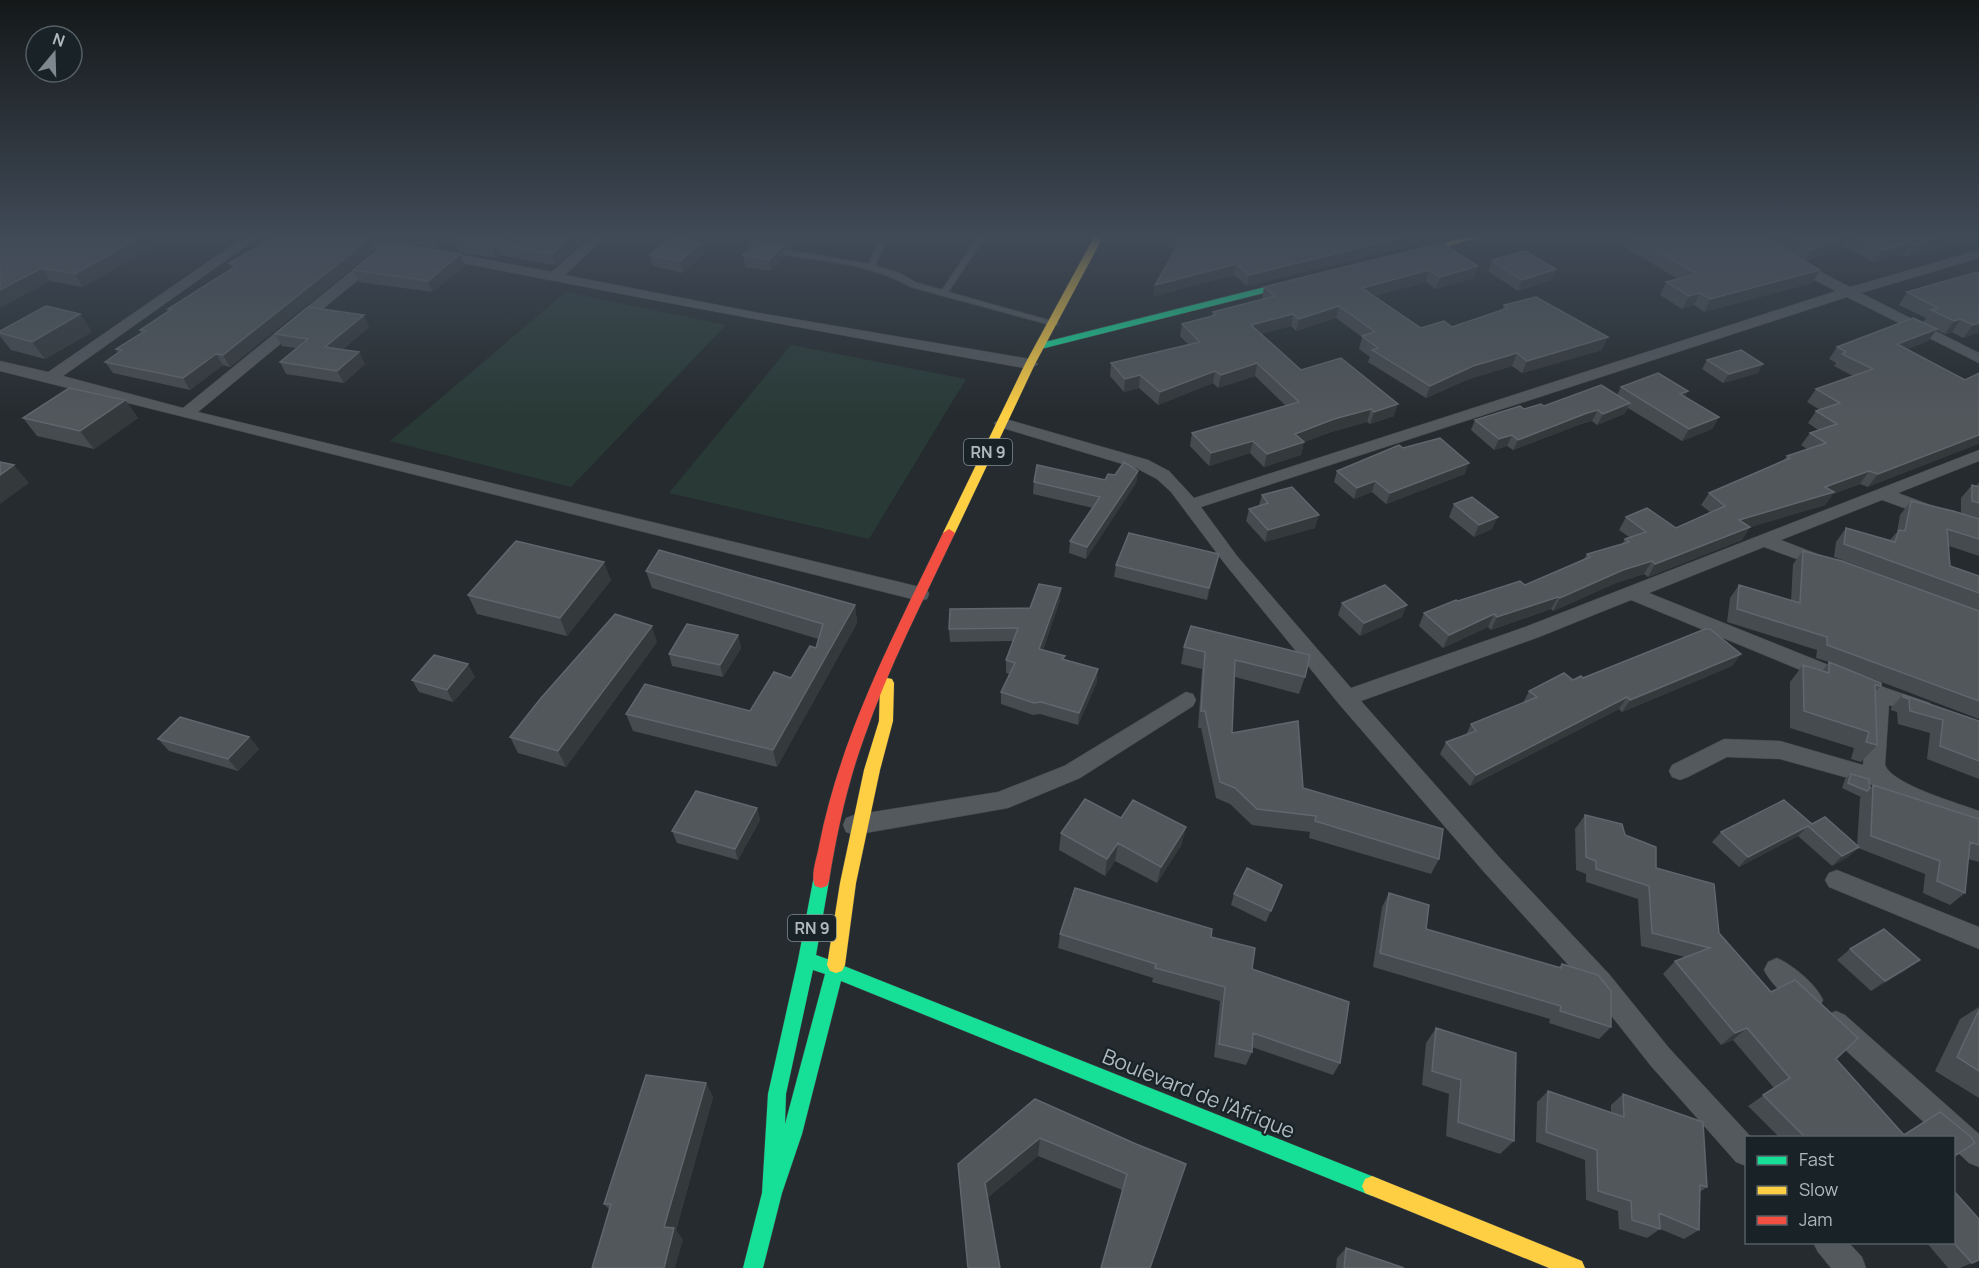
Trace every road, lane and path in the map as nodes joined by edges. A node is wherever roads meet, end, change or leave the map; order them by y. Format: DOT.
graph roads {
  1 [pos="168,296"];
  2 [pos="334,296"];
  3 [pos="654,296"];
  4 [pos="956,296"];
  5 [pos="1068,296"];
  6 [pos="1240,296"];
  7 [pos="1835,296"];
  8 [pos="1851,296"];
  9 [pos="1054,323"];
  10 [pos="1041,346"];
  11 [pos="1979,359"];
  12 [pos="1030,364"];
  13 [pos="0,366"];
  14 [pos="51,377"];
  15 [pos="186,414"];
  16 [pos="1002,423"];
  17 [pos="1979,455"];
  18 [pos="1881,493"];
  19 [pos="1190,505"];
  20 [pos="1979,529"];
  21 [pos="1765,541"];
  22 [pos="1842,570"];
  23 [pos="1631,593"];
  24 [pos="920,594"];
  25 [pos="887,670"];
  26 [pos="1879,694"];
  27 [pos="1346,698"];
  28 [pos="1186,700"];
  29 [pos="1941,715"];
  30 [pos="1680,771"];
  31 [pos="1879,778"];
  32 [pos="1979,821"];
  33 [pos="860,825"];
  34 [pos="830,826"];
  35 [pos="1837,880"];
  36 [pos="1979,938"];
  37 [pos="807,960"];
  38 [pos="835,970"];
  39 [pos="1777,970"];
  40 [pos="1745,1151"];
  41 [pos="1979,1153"];
  42 [pos="772,1193"];
  43 [pos="1830,1244"];
  44 [pos="753,1268"];
  45 [pos="1575,1268"];
  46 [pos="1851,1268"];
  1 -- 14 [label="street"];
  2 -- 15 [label="street"];
  3 -- 12 [label="street"];
  4 -- 9 [label="lane"];
  5 -- 9 [label="main road, RN 9"];
  6 -- 10 [label="main road"];
  7 -- 19 [label="street"];
  8 -- 11 [label="street"];
  9 -- 10 [label="main road, RN 9"];
  10 -- 12 [label="main road, RN 9"];
  12 -- 16 [label="main road, RN 9"];
  13 -- 14 [label="street"];
  14 -- 15 [label="street"];
  15 -- 24 [label="street"];
  16 -- 19 [label="street"];
  16 -- 24 [label="main road, RN 9"];
  17 -- 18 [label="street"];
  18 -- 20 [label="street"];
  18 -- 21 [label="street"];
  19 -- 27 [label="street"];
  21 -- 22 [label="street"];
  21 -- 23 [label="street"];
  23 -- 26 [label="street"];
  23 -- 27 [label="street"];
  24 -- 25 [label="main road, RN 9"];
  25 -- 33 [label="main road, RN 9"];
  25 -- 34 [label="main road, RN 9"];
  26 -- 29 [label="street"];
  26 -- 31 [label="street"];
  27 -- 40 [label="street"];
  28 -- 33 [label="street"];
  30 -- 31 [label="street"];
  31 -- 32 [label="street"];
  33 -- 34 [label="street"];
  33 -- 38 [label="main road, RN 9"];
  34 -- 37 [label="main road, RN 9"];
  35 -- 36 [label="street"];
  37 -- 38 [label="main road, Boulevard de l'Afrique"];
  37 -- 42 [label="main road, RN 9"];
  38 -- 42 [label="main road, RN 9"];
  38 -- 45 [label="main road, Boulevard de l'Afrique"];
  39 -- 41 [label="street"];
  42 -- 44 [label="main road, RN 9"];
  43 -- 46 [label="street"];
}
